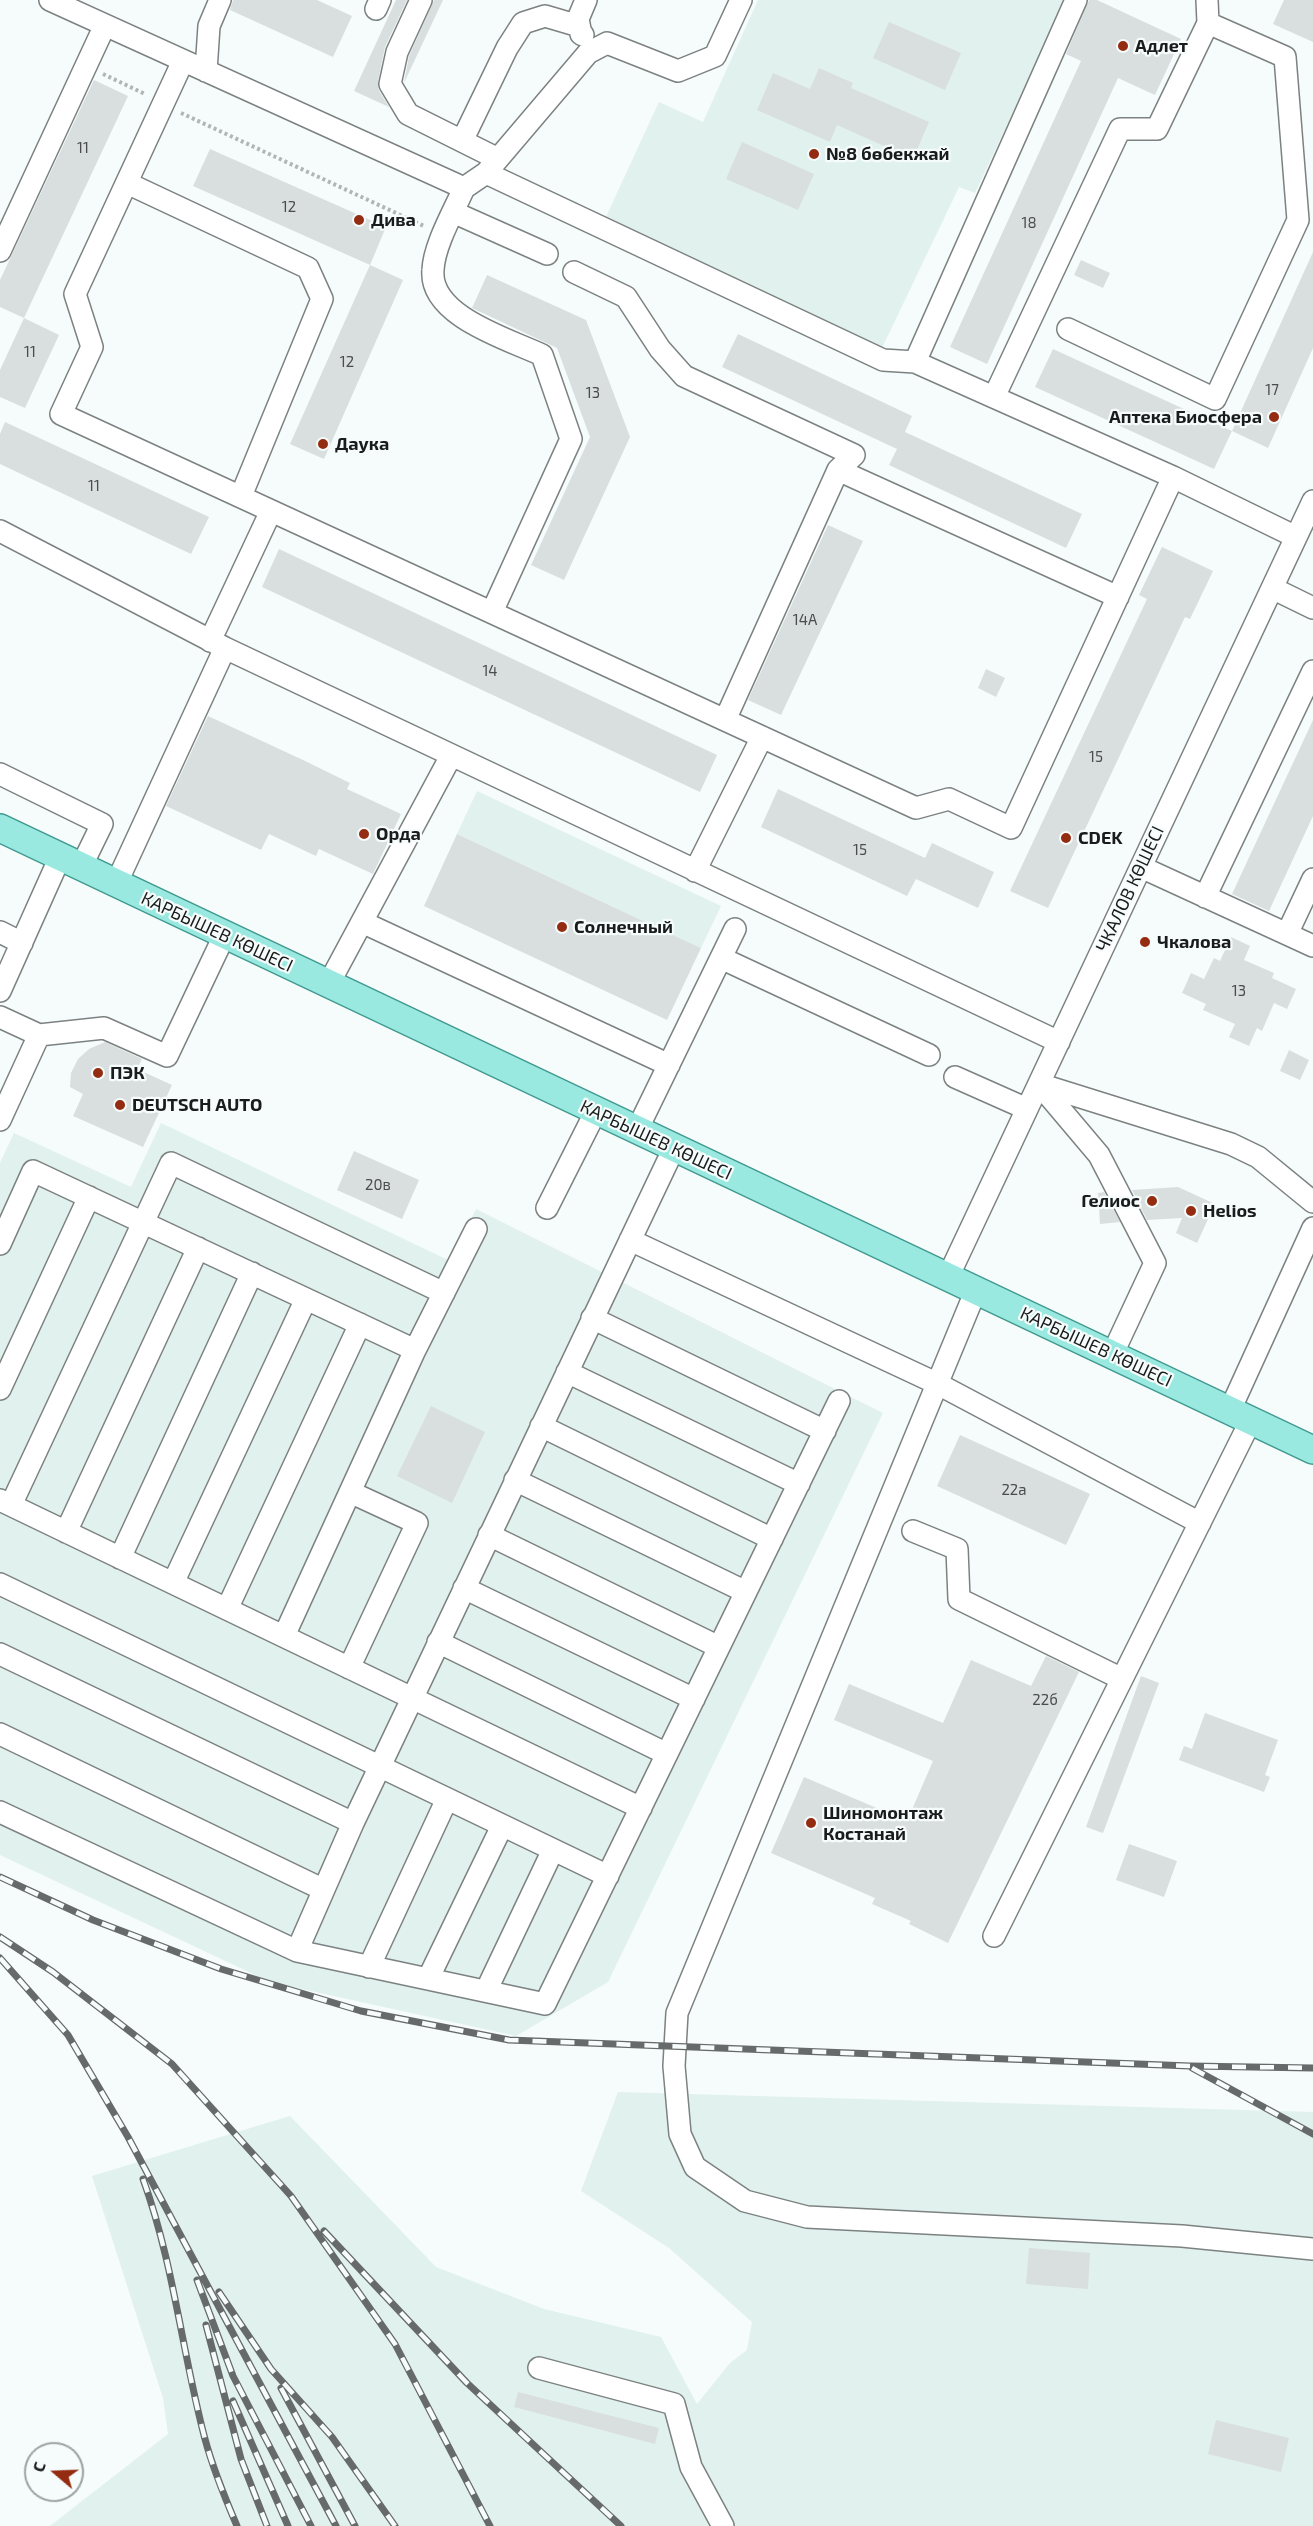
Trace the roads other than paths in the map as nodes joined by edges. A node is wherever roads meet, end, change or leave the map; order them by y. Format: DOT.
graph roads {
  1 [pos="50,0"];
  2 [pos="220,0"];
  3 [pos="421,0"];
  4 [pos="585,0"];
  5 [pos="741,0"];
  6 [pos="1076,0"];
  7 [pos="1207,0"];
  8 [pos="1208,23"];
  9 [pos="105,25"];
  10 [pos="579,26"];
  11 [pos="607,43"];
  12 [pos="183,61"];
  13 [pos="206,71"];
  14 [pos="462,141"];
  15 [pos="492,166"];
  16 [pos="127,183"];
  17 [pos="464,188"];
  18 [pos="453,212"];
  19 [pos="1305,224"];
  20 [pos="0,251"];
  21 [pos="547,254"];
  22 [pos="574,272"];
  23 [pos="1068,329"];
  24 [pos="915,362"];
  25 [pos="994,397"];
  26 [pos="838,470"];
  27 [pos="1173,477"];
  28 [pos="241,496"];
  29 [pos="1313,501"];
  30 [pos="271,511"];
  31 [pos="0,531"];
  32 [pos="1296,537"];
  33 [pos="1272,588"];
  34 [pos="1118,597"];
  35 [pos="1313,608"];
  36 [pos="492,612"];
  37 [pos="217,644"];
  38 [pos="1313,670"];
  39 [pos="724,720"];
  40 [pos="762,737"];
  41 [pos="451,756"];
  42 [pos="0,774"];
  43 [pos="0,828"];
  44 [pos="70,862"];
  45 [pos="1141,867"];
  46 [pos="695,871"];
  47 [pos="1313,879"];
  48 [pos="116,884"];
  49 [pos="1205,897"];
  50 [pos="362,922"];
  51 [pos="735,929"];
  52 [pos="0,933"];
  53 [pos="1287,934"];
  54 [pos="224,936"];
  55 [pos="22,943"];
  56 [pos="1313,946"];
  57 [pos="721,958"];
  58 [pos="328,985"];
  59 [pos="0,991"];
  60 [pos="0,1017"];
  61 [pos="39,1035"];
  62 [pos="1059,1042"];
  63 [pos="929,1055"];
  64 [pos="669,1065"];
  65 [pos="955,1077"];
  66 [pos="1039,1084"];
  67 [pos="1027,1109"];
  68 [pos="596,1111"];
  69 [pos="0,1119"];
  70 [pos="637,1130"];
  71 [pos="674,1148"];
  72 [pos="89,1197"];
  73 [pos="1313,1202"];
  74 [pos="547,1208"];
  75 [pos="143,1223"];
  76 [pos="1313,1228"];
  77 [pos="476,1229"];
  78 [pos="630,1240"];
  79 [pos="0,1244"];
  80 [pos="198,1248"];
  81 [pos="252,1274"];
  82 [pos="948,1277"];
  83 [pos="976,1290"];
  84 [pos="444,1293"];
  85 [pos="306,1299"];
  86 [pos="592,1318"];
  87 [pos="360,1324"];
  88 [pos="415,1350"];
  89 [pos="1112,1355"];
  90 [pos="567,1372"];
  91 [pos="938,1384"];
  92 [pos="0,1389"];
  93 [pos="839,1401"];
  94 [pos="1241,1415"];
  95 [pos="541,1426"];
  96 [pos="825,1431"];
  97 [pos="1313,1450"];
  98 [pos="515,1480"];
  99 [pos="799,1484"];
  100 [pos="350,1492"];
  101 [pos="5,1503"];
  102 [pos="1200,1523"];
  103 [pos="913,1531"];
  104 [pos="66,1532"];
  105 [pos="489,1535"];
  106 [pos="772,1539"];
  107 [pos="120,1558"];
  108 [pos="173,1583"];
  109 [pos="0,1584"];
  110 [pos="464,1588"];
  111 [pos="746,1592"];
  112 [pos="227,1609"];
  113 [pos="284,1636"];
  114 [pos="438,1642"];
  115 [pos="720,1647"];
  116 [pos="0,1654"];
  117 [pos="349,1668"];
  118 [pos="1122,1679"];
  119 [pos="412,1698"];
  120 [pos="694,1699"];
  121 [pos="0,1734"];
  122 [pos="667,1754"];
  123 [pos="380,1767"];
  124 [pos="447,1799"];
  125 [pos="641,1808"];
  126 [pos="0,1812"];
  127 [pos="353,1823"];
  128 [pos="502,1826"];
  129 [pos="553,1850"];
  130 [pos="608,1876"];
  131 [pos="322,1889"];
  132 [pos="994,1936"];
  133 [pos="297,1951"];
  134 [pos="369,1966"];
  135 [pos="428,1979"];
  136 [pos="486,1991"];
  137 [pos="1313,2249"];
  138 [pos="540,2368"];
  139 [pos="723,2526"];
  1 -- 9 [label="street"];
  2 -- 13 [label="street"];
  3 -- 14 [label="street"];
  4 -- 10 [label="street"];
  5 -- 11 [label="street"];
  6 -- 24 [label="street"];
  7 -- 8 [label="street"];
  8 -- 19 [label="street"];
  8 -- 25 [label="street"];
  9 -- 12 [label="street"];
  9 -- 20 [label="street"];
  10 -- 11 [label="street"];
  10 -- 14 [label="street"];
  11 -- 15 [label="street"];
  12 -- 13 [label="street"];
  12 -- 16 [label="street"];
  13 -- 17 [label="street"];
  14 -- 15 [label="street"];
  15 -- 17 [label="street"];
  15 -- 24 [label="street"];
  16 -- 28 [label="street"];
  16 -- 28 [label="street"];
  17 -- 18 [label="street"];
  18 -- 21 [label="street"];
  18 -- 36 [label="street"];
  19 -- 23 [label="street"];
  22 -- 26 [label="street"];
  24 -- 25 [label="street"];
  25 -- 27 [label="street"];
  26 -- 34 [label="street"];
  26 -- 39 [label="street"];
  27 -- 32 [label="street"];
  27 -- 34 [label="street"];
  28 -- 30 [label="street"];
  29 -- 32 [label="street, ЧКАЛОВ КӨШЕСІ"];
  30 -- 36 [label="street"];
  30 -- 37 [label="street"];
  31 -- 37 [label="street"];
  32 -- 33 [label="street, ЧКАЛОВ КӨШЕСІ"];
  33 -- 35 [label="street"];
  33 -- 45 [label="street, ЧКАЛОВ КӨШЕСІ"];
  34 -- 40 [label="street"];
  36 -- 39 [label="street"];
  37 -- 41 [label="street"];
  37 -- 48 [label="street"];
  38 -- 49 [label="street"];
  39 -- 40 [label="street"];
  40 -- 46 [label="street"];
  41 -- 46 [label="street"];
  41 -- 50 [label="street"];
  42 -- 44 [label="street"];
  43 -- 44 [label="main road, КАРБЫШЕВ КӨШЕСІ"];
  44 -- 48 [label="main road, КАРБЫШЕВ КӨШЕСІ"];
  44 -- 55 [label="street"];
  45 -- 49 [label="street"];
  45 -- 62 [label="street, ЧКАЛОВ КӨШЕСІ"];
  46 -- 62 [label="street"];
  47 -- 53 [label="street"];
  48 -- 54 [label="main road, КАРБЫШЕВ КӨШЕСІ"];
  49 -- 53 [label="street"];
  50 -- 58 [label="street"];
  50 -- 64 [label="street"];
  51 -- 57 [label="street"];
  52 -- 55 [label="street"];
  53 -- 56 [label="street"];
  54 -- 58 [label="main road, КАРБЫШЕВ КӨШЕСІ"];
  54 -- 61 [label="street"];
  55 -- 59 [label="street"];
  57 -- 63 [label="street"];
  57 -- 64 [label="street"];
  58 -- 68 [label="main road, КАРБЫШЕВ КӨШЕСІ"];
  60 -- 61 [label="street"];
  61 -- 69 [label="street"];
  62 -- 66 [label="street, ЧКАЛОВ КӨШЕСІ"];
  64 -- 70 [label="street"];
  65 -- 67 [label="street"];
  66 -- 67 [label="street, ЧКАЛОВ КӨШЕСІ"];
  66 -- 73 [label="street"];
  66 -- 89 [label="street"];
  67 -- 82 [label="street, ЧКАЛОВ КӨШЕСІ"];
  68 -- 70 [label="main road, КАРБЫШЕВ КӨШЕСІ"];
  68 -- 74 [label="street"];
  70 -- 71 [label="main road, КАРБЫШЕВ КӨШЕСІ"];
  71 -- 78 [label="street"];
  71 -- 82 [label="main road, КАРБЫШЕВ КӨШЕСІ"];
  72 -- 75 [label="street"];
  72 -- 79 [label="street"];
  72 -- 92 [label="street"];
  75 -- 80 [label="street"];
  75 -- 84 [label="street"];
  75 -- 101 [label="street"];
  76 -- 94 [label="street"];
  77 -- 84 [label="street"];
  78 -- 86 [label="street"];
  78 -- 91 [label="street"];
  80 -- 81 [label="street"];
  80 -- 104 [label="street"];
  81 -- 85 [label="street"];
  81 -- 107 [label="street"];
  82 -- 83 [label="main road, КАРБЫШЕВ КӨШЕСІ"];
  83 -- 89 [label="main road, КАРБЫШЕВ КӨШЕСІ"];
  83 -- 91 [label="street"];
  84 -- 88 [label="street"];
  85 -- 87 [label="street"];
  85 -- 108 [label="street"];
  86 -- 90 [label="street"];
  86 -- 96 [label="street"];
  87 -- 88 [label="street"];
  87 -- 112 [label="street"];
  88 -- 100 [label="street"];
  89 -- 94 [label="main road, КАРБЫШЕВ КӨШЕСІ"];
  90 -- 95 [label="street"];
  90 -- 99 [label="street"];
  91 -- 102 [label="street"];
  91 -- 137 [label="street"];
  93 -- 96 [label="street"];
  94 -- 97 [label="main road, КАРБЫШЕВ КӨШЕСІ"];
  94 -- 102 [label="street"];
  95 -- 98 [label="street"];
  95 -- 106 [label="street"];
  96 -- 99 [label="street"];
  98 -- 105 [label="street"];
  98 -- 111 [label="street"];
  99 -- 106 [label="street"];
  100 -- 113 [label="street"];
  100 -- 117 [label="street"];
  101 -- 104 [label="street"];
  102 -- 118 [label="street"];
  103 -- 118 [label="street"];
  104 -- 107 [label="street"];
  105 -- 110 [label="street"];
  105 -- 115 [label="street"];
  106 -- 111 [label="street"];
  107 -- 108 [label="street"];
  108 -- 112 [label="street"];
  109 -- 123 [label="street"];
  110 -- 114 [label="street"];
  110 -- 120 [label="street"];
  111 -- 115 [label="street"];
  112 -- 113 [label="street"];
  113 -- 117 [label="street"];
  114 -- 119 [label="street"];
  114 -- 122 [label="street"];
  115 -- 120 [label="street"];
  116 -- 127 [label="street"];
  117 -- 119 [label="street"];
  118 -- 132 [label="street"];
  119 -- 123 [label="street"];
  119 -- 125 [label="street"];
  120 -- 122 [label="street"];
  121 -- 131 [label="street"];
  122 -- 125 [label="street"];
  123 -- 124 [label="street"];
  123 -- 127 [label="street"];
  124 -- 128 [label="street"];
  124 -- 134 [label="street"];
  125 -- 130 [label="street"];
  126 -- 133 [label="street"];
  127 -- 131 [label="street"];
  128 -- 129 [label="street"];
  128 -- 135 [label="street"];
  129 -- 130 [label="street"];
  129 -- 136 [label="street"];
  130 -- 136 [label="street"];
  131 -- 133 [label="street"];
  133 -- 134 [label="street"];
  134 -- 135 [label="street"];
  135 -- 136 [label="street"];
  138 -- 139 [label="street"];
}
